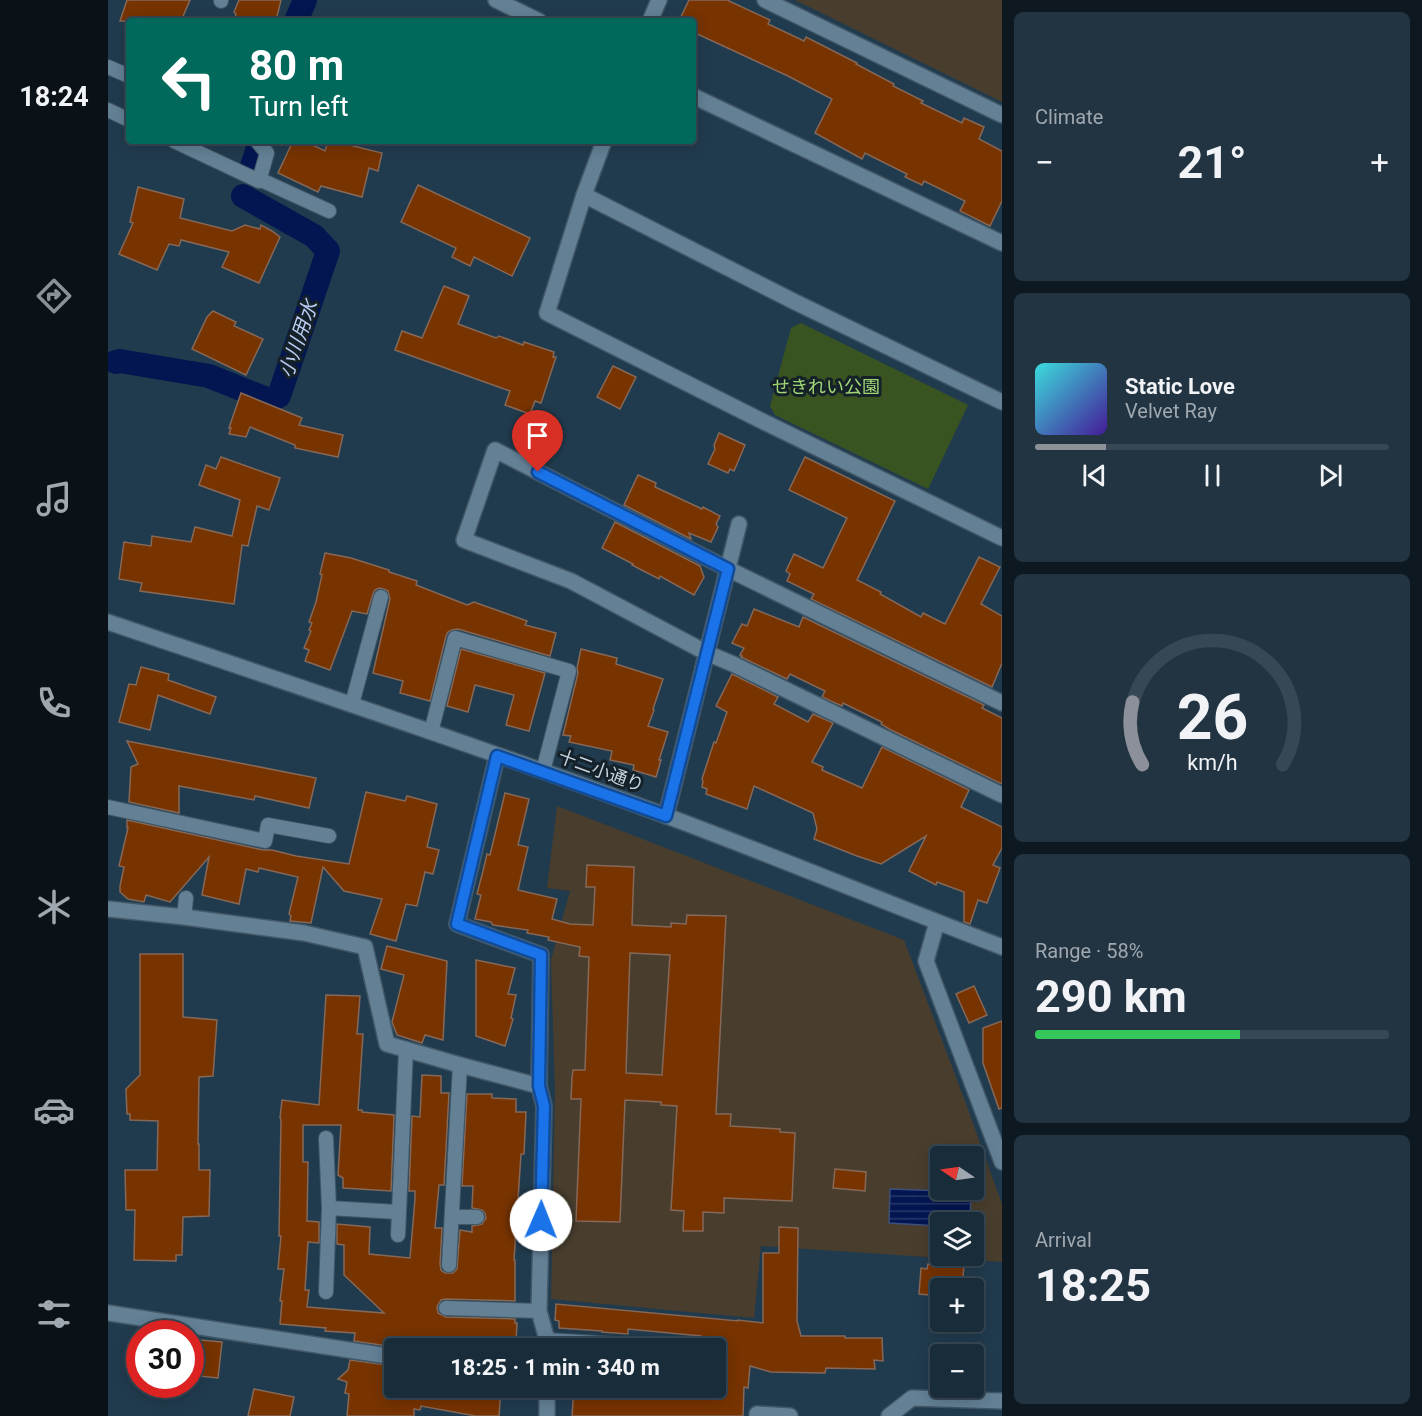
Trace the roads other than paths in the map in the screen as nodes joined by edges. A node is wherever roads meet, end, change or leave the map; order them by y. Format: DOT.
graph roads {
  1 [pos="496,0"];
  2 [pos="659,0"];
  3 [pos="765,0"];
  4 [pos="533,18"];
  5 [pos="651,18"];
  6 [pos="108,67"];
  7 [pos="126,75"];
  8 [pos="696,97"];
  9 [pos="108,110"];
  10 [pos="1002,114"];
  11 [pos="126,119"];
  12 [pos="180,144"];
  13 [pos="260,144"];
  14 [pos="603,144"];
  15 [pos="259,179"];
  16 [pos="584,195"];
  17 [pos="329,211"];
  18 [pos="1002,243"];
  19 [pos="1002,402"];
  20 [pos="739,524"];
  21 [pos="1002,538"];
  22 [pos="728,569"];
  23 [pos="381,597"];
  24 [pos="108,622"];
  25 [pos="707,653"];
  26 [pos="1002,703"];
  27 [pos="352,704"];
  28 [pos="431,732"];
  29 [pos="497,756"];
  30 [pos="543,771"];
  31 [pos="1002,795"];
  32 [pos="108,807"];
  33 [pos="666,816"];
  34 [pos="329,836"];
  35 [pos="186,898"];
  36 [pos="108,909"];
  37 [pos="184,917"];
  38 [pos="937,922"];
  39 [pos="1002,947"];
  40 [pos="406,1049"];
  41 [pos="460,1065"];
  42 [pos="539,1086"];
  43 [pos="326,1138"];
  44 [pos="1002,1162"];
  45 [pos="328,1208"];
  46 [pos="399,1212"];
  47 [pos="452,1217"];
  48 [pos="477,1217"];
  49 [pos="398,1235"];
  50 [pos="449,1265"];
  51 [pos="326,1292"];
  52 [pos="446,1308"];
  53 [pos="539,1311"];
  54 [pos="108,1313"];
  55 [pos="546,1338"];
  56 [pos="384,1355"];
  57 [pos="547,1398"];
  58 [pos="1002,1401"];
  59 [pos="757,1414"];
  60 [pos="547,1416"];
  61 [pos="790,1416"];
  62 [pos="889,1416"];
  1 -- 4 [label="street"];
  2 -- 5 [label="street"];
  3 -- 10 [label="street"];
  6 -- 7 [label="lane"];
  8 -- 18 [label="street"];
  9 -- 11 [label="lane"];
  12 -- 15 [label="lane"];
  13 -- 15 [label="lane"];
  14 -- 16 [label="street"];
  15 -- 17 [label="lane"];
  16 -- 19 [label="street"];
  16 -- 21 [label="street"];
  20 -- 22 [label="street"];
  22 -- 25 [label="street"];
  22 -- 25 [label="street"];
  22 -- 26 [label="street"];
  23 -- 27 [label="lane"];
  24 -- 27 [label="street, 十二小通り"];
  25 -- 31 [label="street"];
  25 -- 33 [label="street"];
  27 -- 28 [label="street, 十二小通り"];
  28 -- 29 [label="street, 十二小通り"];
  28 -- 30 [label="lane"];
  29 -- 30 [label="street, 十二小通り"];
  29 -- 42 [label="street"];
  30 -- 33 [label="street, 十二小通り"];
  32 -- 34 [label="lane"];
  33 -- 38 [label="street, 十二小通り"];
  35 -- 37 [label="lane"];
  36 -- 37 [label="street"];
  37 -- 40 [label="street"];
  38 -- 39 [label="street, 十二小通り"];
  38 -- 44 [label="street"];
  40 -- 41 [label="street"];
  40 -- 46 [label="lane"];
  41 -- 42 [label="street"];
  41 -- 47 [label="lane"];
  42 -- 53 [label="street"];
  43 -- 45 [label="lane"];
  45 -- 46 [label="lane"];
  45 -- 51 [label="lane"];
  46 -- 49 [label="lane"];
  47 -- 48 [label="lane"];
  47 -- 50 [label="lane"];
  52 -- 53 [label="lane"];
  53 -- 55 [label="street"];
  54 -- 56 [label="street"];
  57 -- 60 [label="street"];
  58 -- 62 [label="street"];
  59 -- 61 [label="street"];
}
